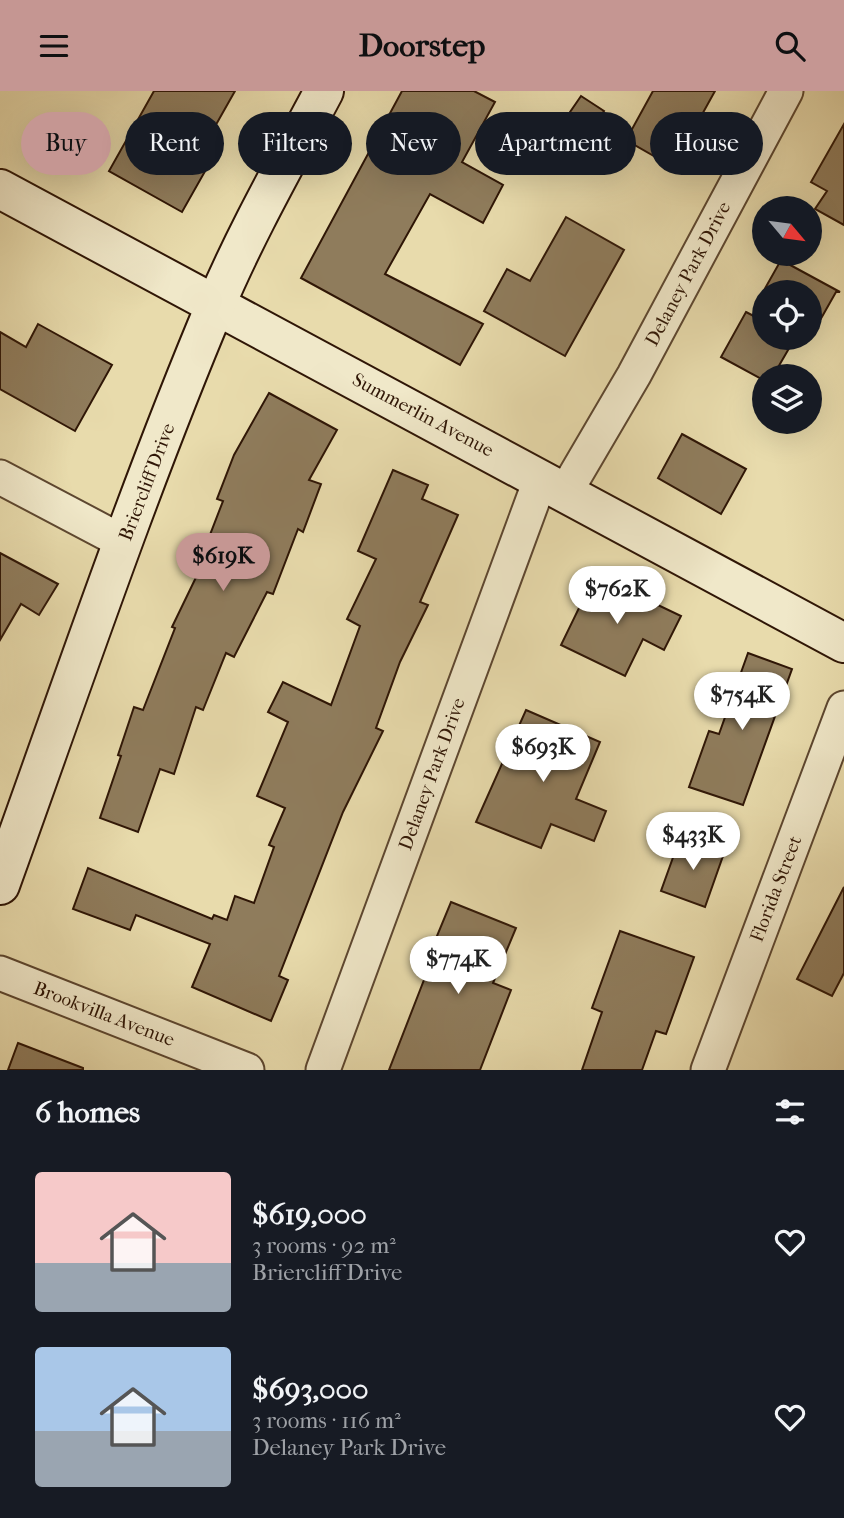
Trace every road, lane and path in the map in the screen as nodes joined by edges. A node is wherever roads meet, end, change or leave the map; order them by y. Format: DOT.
graph roads {
  1 [pos="324,91"];
  2 [pos="786,91"];
  3 [pos="0,189"];
  4 [pos="216,304"];
  5 [pos="0,477"];
  6 [pos="554,485"];
  7 [pos="123,543"];
  8 [pos="844,643"];
  9 [pos="844,708"];
  10 [pos="0,885"];
  11 [pos="0,973"];
  12 [pos="247,1070"];
  13 [pos="323,1070"];
  14 [pos="708,1070"];
  1 -- 4 [label="street, Briercliff Drive"];
  2 -- 6 [label="street, Delaney Park Drive"];
  3 -- 4 [label="street, Summerlin Avenue"];
  4 -- 6 [label="street, Summerlin Avenue"];
  4 -- 7 [label="street, Briercliff Drive"];
  5 -- 7 [label="street"];
  6 -- 8 [label="street, Summerlin Avenue"];
  6 -- 13 [label="street, Delaney Park Drive"];
  7 -- 10 [label="street, Briercliff Drive"];
  9 -- 14 [label="street, Florida Street"];
  11 -- 12 [label="street, Brookvilla Avenue"];
}
